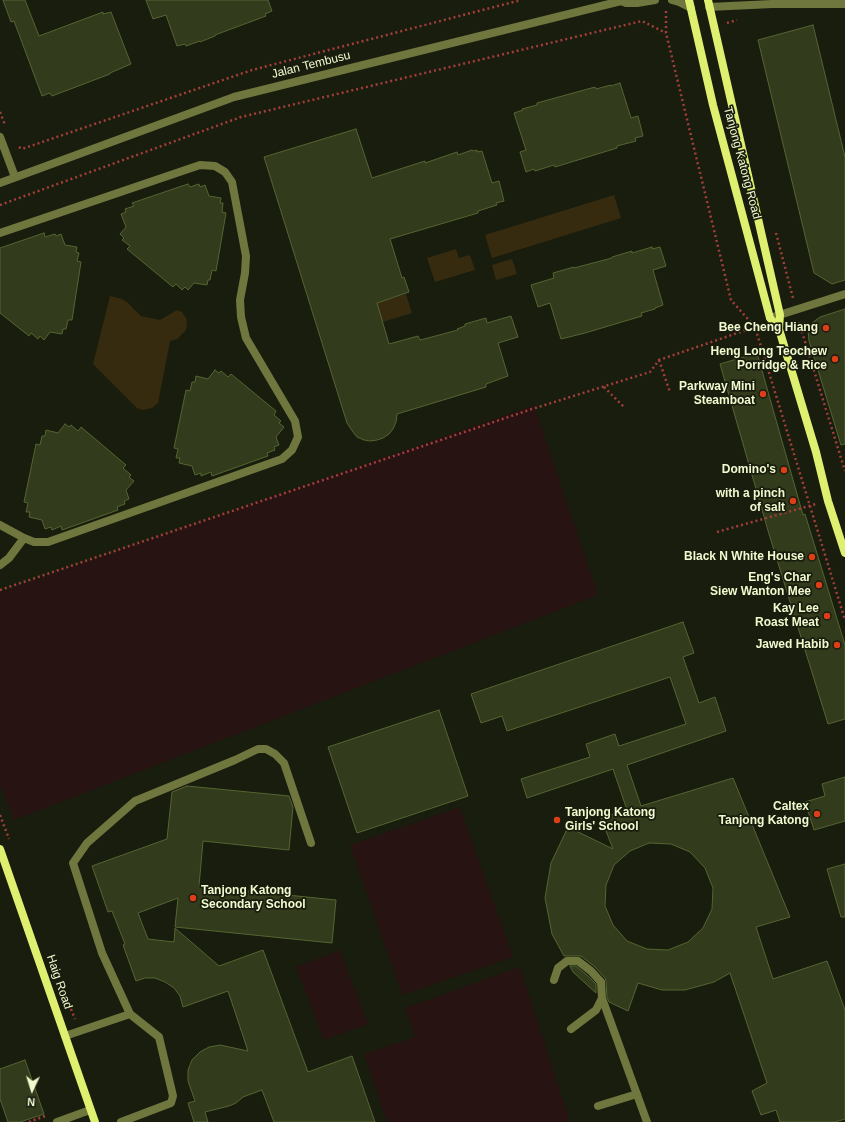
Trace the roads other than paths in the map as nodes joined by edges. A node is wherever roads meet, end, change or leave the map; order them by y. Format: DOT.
graph roads {
  1 [pos="621,0"];
  2 [pos="655,0"];
  3 [pos="672,0"];
  4 [pos="709,3"];
  5 [pos="690,4"];
  6 [pos="845,4"];
  7 [pos="0,137"];
  8 [pos="15,177"];
  9 [pos="0,183"];
  10 [pos="0,233"];
  11 [pos="845,294"];
  12 [pos="780,315"];
  13 [pos="770,318"];
  14 [pos="779,330"];
  15 [pos="0,525"];
  16 [pos="24,538"];
  17 [pos="845,553"];
  18 [pos="0,565"];
  19 [pos="311,843"];
  20 [pos="0,849"];
  21 [pos="554,980"];
  22 [pos="602,998"];
  23 [pos="130,1014"];
  24 [pos="571,1029"];
  25 [pos="64,1036"];
  26 [pos="637,1094"];
  27 [pos="598,1106"];
  28 [pos="90,1110"];
  29 [pos="57,1122"];
  30 [pos="95,1122"];
  31 [pos="121,1122"];
  32 [pos="647,1122"];
  1 -- 2 [label="street, Jalan Tembusu"];
  1 -- 8 [label="street, Jalan Tembusu"];
  3 -- 5 [label="street"];
  4 -- 6 [label="street"];
  4 -- 12 [label="main road, Tanjong Katong Road"];
  5 -- 13 [label="main road, Tanjong Katong Road"];
  7 -- 8 [label="street"];
  8 -- 9 [label="street, Jalan Tembusu"];
  10 -- 16 [label="street"];
  11 -- 12 [label="street"];
  12 -- 13 [label="street"];
  12 -- 14 [label="main road, Tanjong Katong Road"];
  13 -- 14 [label="main road, Tanjong Katong Road"];
  14 -- 17 [label="main road, Tanjong Katong Road"];
  15 -- 16 [label="street"];
  16 -- 18 [label="street"];
  19 -- 23 [label="street"];
  20 -- 25 [label="main road, Haig Road"];
  21 -- 22 [label="street"];
  22 -- 24 [label="street"];
  22 -- 26 [label="street"];
  23 -- 25 [label="street"];
  23 -- 31 [label="street"];
  25 -- 28 [label="main road, Haig Road"];
  26 -- 27 [label="street"];
  26 -- 32 [label="street"];
  28 -- 29 [label="street"];
  28 -- 30 [label="main road, Haig Road"];
}
